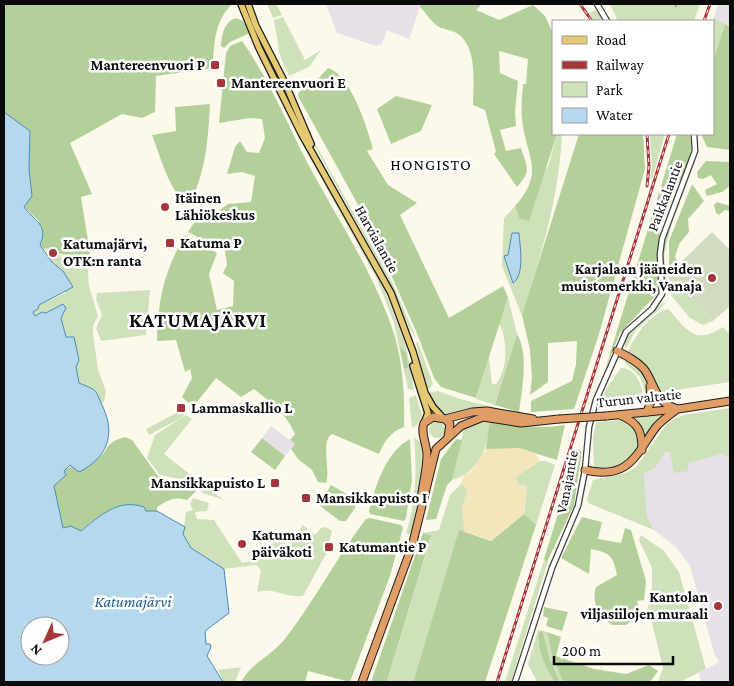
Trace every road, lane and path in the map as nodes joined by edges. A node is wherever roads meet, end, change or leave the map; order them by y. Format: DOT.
graph roads {
  1 [pos="241,4"];
  2 [pos="248,4"];
  3 [pos="597,4"];
  4 [pos="606,20"];
  5 [pos="694,135"];
  6 [pos="318,160"];
  7 [pos="661,298"];
  8 [pos="407,334"];
  9 [pos="617,352"];
  10 [pos="650,383"];
  11 [pos="730,401"];
  12 [pos="678,409"];
  13 [pos="647,412"];
  14 [pos="620,414"];
  15 [pos="445,419"];
  16 [pos="550,420"];
  17 [pos="425,421"];
  18 [pos="424,436"];
  19 [pos="446,440"];
  20 [pos="642,451"];
  21 [pos="585,470"];
  22 [pos="412,546"];
  23 [pos="362,682"];
  24 [pos="516,682"];
  1 -- 6 [label="main road, Harvialantie"];
  2 -- 6 [label="main road, Harvialantie"];
  3 -- 4 [label="street"];
  5 -- 7 [label="street, Paikkalantie"];
  6 -- 8 [label="main road, Harvialantie"];
  7 -- 9 [label="street, Vanajantie"];
  8 -- 15 [label="main road, Harvialantie"];
  8 -- 17 [label="main road, Harvialantie"];
  9 -- 10 [label="highway"];
  9 -- 21 [label="street, Vanajantie"];
  10 -- 12 [label="highway"];
  10 -- 13 [label="highway"];
  11 -- 12 [label="highway, Turun valtatie"];
  12 -- 13 [label="highway, Turun valtatie"];
  12 -- 20 [label="highway"];
  13 -- 14 [label="highway, Turun valtatie"];
  14 -- 16 [label="highway, Turun valtatie, bridge"];
  14 -- 20 [label="highway"];
  15 -- 16 [label="highway, Turun valtatie"];
  15 -- 17 [label="highway"];
  15 -- 19 [label="highway"];
  16 -- 19 [label="highway, Turun valtatie"];
  17 -- 18 [label="highway"];
  18 -- 19 [label="highway"];
  18 -- 22 [label="highway"];
  19 -- 22 [label="highway"];
  20 -- 21 [label="highway"];
  21 -- 24 [label="street, Vanajantie"];
  22 -- 23 [label="highway"];
}
